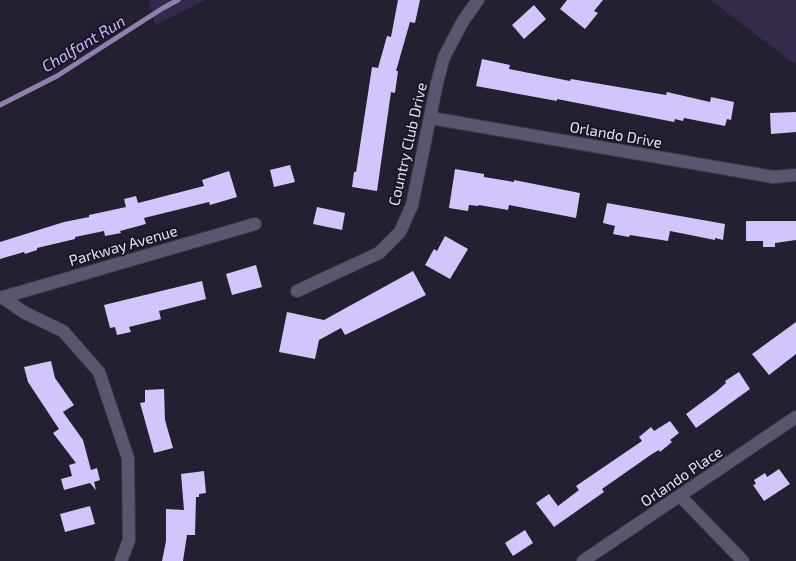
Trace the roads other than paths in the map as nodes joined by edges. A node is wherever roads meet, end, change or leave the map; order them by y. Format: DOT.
graph roads {
  1 [pos="478,0"];
  2 [pos="431,118"];
  3 [pos="796,175"];
  4 [pos="254,224"];
  5 [pos="297,291"];
  6 [pos="1,297"];
  7 [pos="796,417"];
  8 [pos="680,496"];
  9 [pos="121,561"];
  10 [pos="582,561"];
  11 [pos="743,561"];
  1 -- 2 [label="street, Country Club Drive"];
  2 -- 3 [label="street, Orlando Drive"];
  2 -- 5 [label="street, Country Club Drive"];
  4 -- 6 [label="street, Parkway Avenue"];
  6 -- 9 [label="street"];
  7 -- 8 [label="street, Orlando Place"];
  8 -- 10 [label="street, Orlando Place"];
  8 -- 11 [label="street"];
}
